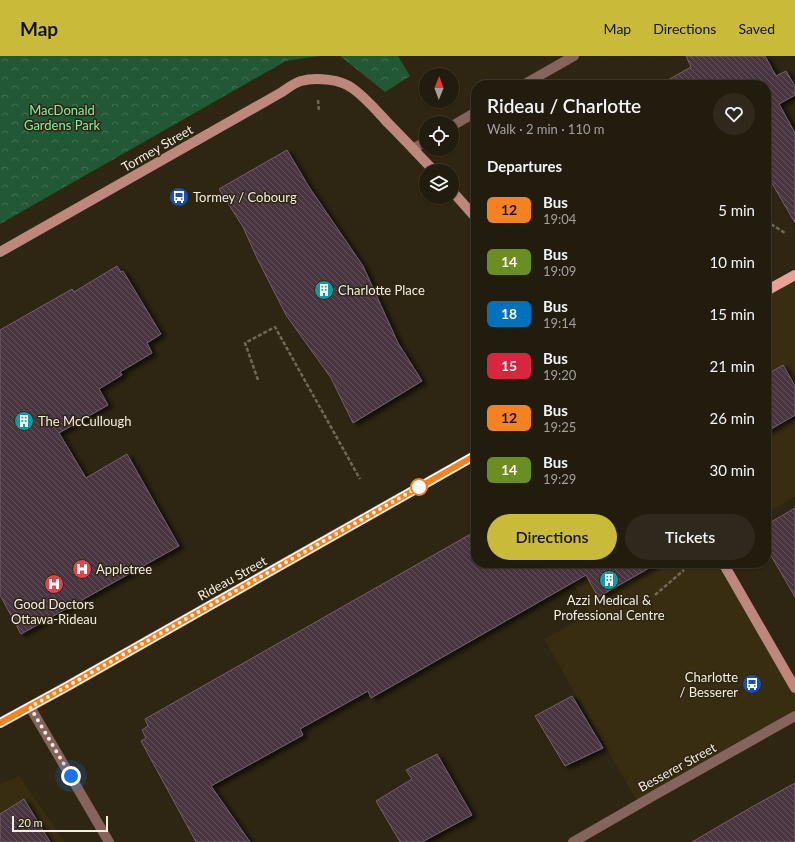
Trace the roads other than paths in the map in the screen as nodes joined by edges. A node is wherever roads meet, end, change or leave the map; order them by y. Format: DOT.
graph roads {
  1 [pos="574,56"];
  2 [pos="533,80"];
  3 [pos="471,115"];
  4 [pos="459,122"];
  5 [pos="419,145"];
  6 [pos="413,149"];
  7 [pos="427,164"];
  8 [pos="459,199"];
  9 [pos="471,212"];
  10 [pos="0,252"];
  11 [pos="795,275"];
  12 [pos="771,288"];
  13 [pos="471,458"];
  14 [pos="726,568"];
  15 [pos="795,688"];
  16 [pos="30,707"];
  17 [pos="795,716"];
  18 [pos="1,720"];
  19 [pos="109,842"];
  20 [pos="573,842"];
  1 -- 2 [label="street"];
  3 -- 4 [label="street"];
  5 -- 6 [label="street"];
  6 -- 7 [label="street, Tormey Street"];
  6 -- 10 [label="street, Tormey Street"];
  8 -- 9 [label="street"];
  11 -- 12 [label="main road"];
  13 -- 16 [label="main road, Rideau Street"];
  14 -- 15 [label="street"];
  16 -- 18 [label="main road, Rideau Street"];
  16 -- 19 [label="street"];
  17 -- 20 [label="street, Besserer Street"];
}
